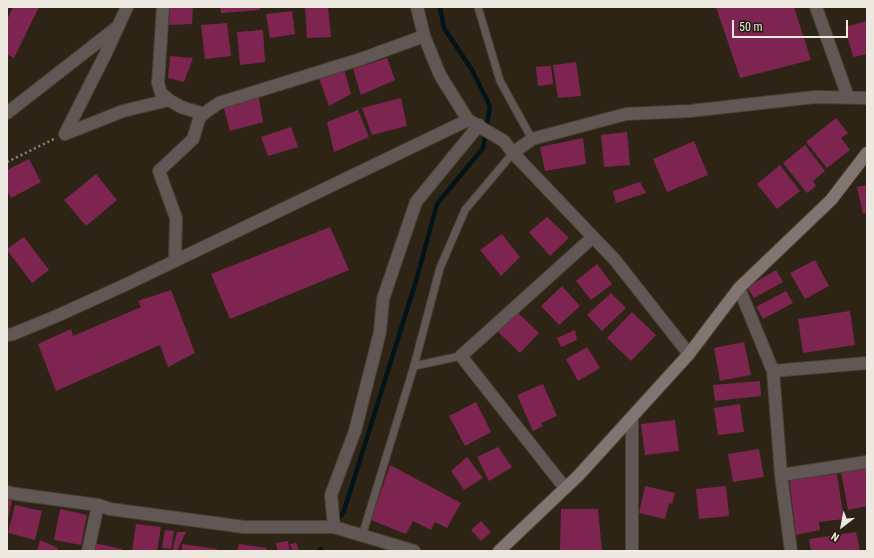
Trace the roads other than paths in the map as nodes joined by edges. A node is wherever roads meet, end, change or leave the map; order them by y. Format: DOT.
graph roads {
  1 [pos="127,7"];
  2 [pos="164,7"];
  3 [pos="417,7"];
  4 [pos="478,7"];
  5 [pos="816,7"];
  6 [pos="117,28"];
  7 [pos="424,36"];
  8 [pos="848,97"];
  9 [pos="867,98"];
  10 [pos="168,100"];
  11 [pos="7,113"];
  12 [pos="204,114"];
  13 [pos="468,120"];
  14 [pos="479,125"];
  15 [pos="532,139"];
  16 [pos="513,153"];
  17 [pos="867,153"];
  18 [pos="593,237"];
  19 [pos="175,261"];
  20 [pos="739,288"];
  21 [pos="7,335"];
  22 [pos="690,354"];
  23 [pos="461,356"];
  24 [pos="867,363"];
  25 [pos="414,366"];
  26 [pos="773,371"];
  27 [pos="632,417"];
  28 [pos="867,462"];
  29 [pos="781,475"];
  30 [pos="565,488"];
  31 [pos="7,492"];
  32 [pos="98,505"];
  33 [pos="334,527"];
  34 [pos="362,536"];
  35 [pos="88,551"];
  36 [pos="414,551"];
  37 [pos="499,551"];
  38 [pos="632,551"];
  39 [pos="791,551"];
  1 -- 6 [label="street"];
  2 -- 10 [label="street"];
  3 -- 7 [label="street"];
  4 -- 15 [label="lane"];
  5 -- 8 [label="street"];
  6 -- 10 [label="street"];
  6 -- 11 [label="street"];
  7 -- 12 [label="street"];
  7 -- 13 [label="street"];
  8 -- 9 [label="street"];
  8 -- 15 [label="street"];
  10 -- 12 [label="street"];
  12 -- 19 [label="street"];
  13 -- 14 [label="street"];
  13 -- 19 [label="street"];
  14 -- 16 [label="street"];
  14 -- 33 [label="street"];
  15 -- 16 [label="street"];
  16 -- 18 [label="street"];
  16 -- 25 [label="lane"];
  17 -- 20 [label="street"];
  18 -- 22 [label="street"];
  18 -- 23 [label="street"];
  19 -- 21 [label="street"];
  20 -- 22 [label="street"];
  20 -- 26 [label="street"];
  22 -- 27 [label="street"];
  23 -- 25 [label="lane"];
  23 -- 30 [label="street"];
  24 -- 26 [label="street"];
  25 -- 34 [label="lane"];
  26 -- 29 [label="street"];
  27 -- 30 [label="street"];
  27 -- 38 [label="street"];
  28 -- 29 [label="street"];
  29 -- 39 [label="street"];
  30 -- 37 [label="street"];
  31 -- 32 [label="street"];
  32 -- 33 [label="street"];
  32 -- 35 [label="street"];
  33 -- 34 [label="street"];
  34 -- 36 [label="street"];
}
